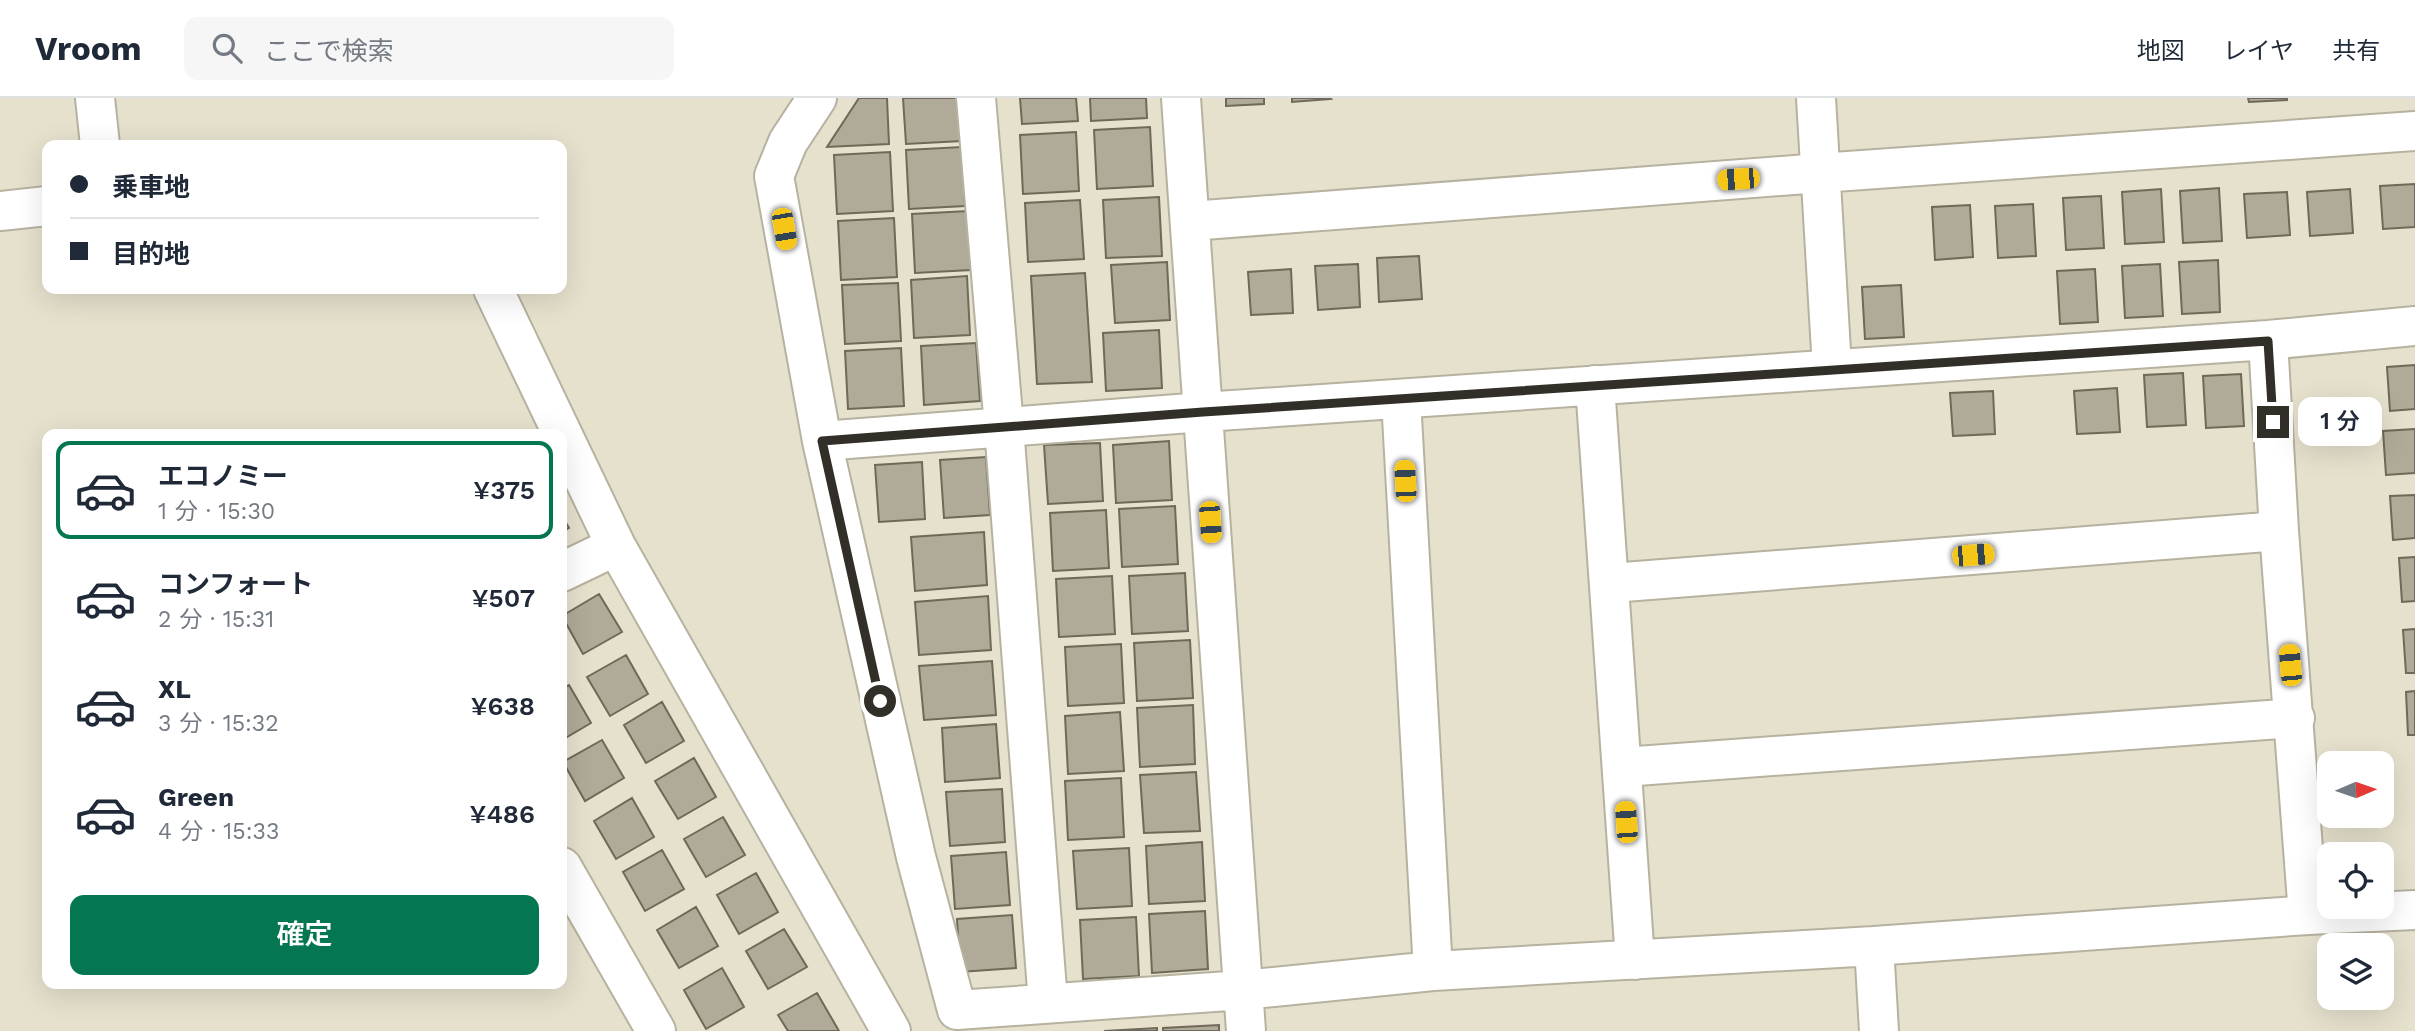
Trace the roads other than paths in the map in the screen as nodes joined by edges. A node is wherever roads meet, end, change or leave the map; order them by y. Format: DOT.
graph roads {
  1 [pos="95,98"];
  2 [pos="817,98"];
  3 [pos="976,98"];
  4 [pos="1181,98"];
  5 [pos="1816,98"];
  6 [pos="2415,131"];
  7 [pos="99,140"];
  8 [pos="1819,173"];
  9 [pos="42,207"];
  10 [pos="0,211"];
  11 [pos="1191,221"];
  12 [pos="495,294"];
  13 [pos="2415,327"];
  14 [pos="2268,341"];
  15 [pos="1832,368"];
  16 [pos="1595,385"];
  17 [pos="1401,399"];
  18 [pos="1203,412"];
  19 [pos="1004,427"];
  20 [pos="560,429"];
  21 [pos="822,441"];
  22 [pos="567,444"];
  23 [pos="2279,531"];
  24 [pos="616,546"];
  25 [pos="567,570"];
  26 [pos="1611,583"];
  27 [pos="2295,718"];
  28 [pos="1623,767"];
  29 [pos="567,875"];
  30 [pos="2415,910"];
  31 [pos="2308,915"];
  32 [pos="1874,946"];
  33 [pos="1635,960"];
  34 [pos="1433,971"];
  35 [pos="1243,990"];
  36 [pos="1048,1003"];
  37 [pos="656,1031"];
  38 [pos="891,1031"];
  39 [pos="1246,1031"];
  40 [pos="1879,1031"];
  1 -- 7 [label="street"];
  2 -- 21 [label="street"];
  3 -- 19 [label="street"];
  4 -- 11 [label="street"];
  5 -- 8 [label="street"];
  6 -- 8 [label="street"];
  8 -- 11 [label="street"];
  8 -- 15 [label="street"];
  9 -- 10 [label="street"];
  11 -- 18 [label="street"];
  12 -- 20 [label="street"];
  13 -- 14 [label="street"];
  14 -- 15 [label="street"];
  14 -- 23 [label="street"];
  15 -- 16 [label="street"];
  16 -- 17 [label="street"];
  16 -- 26 [label="street"];
  17 -- 18 [label="street"];
  17 -- 34 [label="street"];
  18 -- 19 [label="street"];
  18 -- 35 [label="street"];
  19 -- 21 [label="street"];
  19 -- 36 [label="street"];
  21 -- 36 [label="street"];
  22 -- 24 [label="street"];
  23 -- 26 [label="street"];
  23 -- 27 [label="street"];
  24 -- 25 [label="street"];
  24 -- 38 [label="street"];
  26 -- 28 [label="street"];
  27 -- 28 [label="street"];
  27 -- 31 [label="street"];
  28 -- 33 [label="street"];
  29 -- 37 [label="street"];
  30 -- 31 [label="street"];
  31 -- 32 [label="street"];
  32 -- 33 [label="street"];
  32 -- 40 [label="street"];
  33 -- 34 [label="street"];
  34 -- 35 [label="street"];
  35 -- 36 [label="street"];
  35 -- 39 [label="street"];
}
